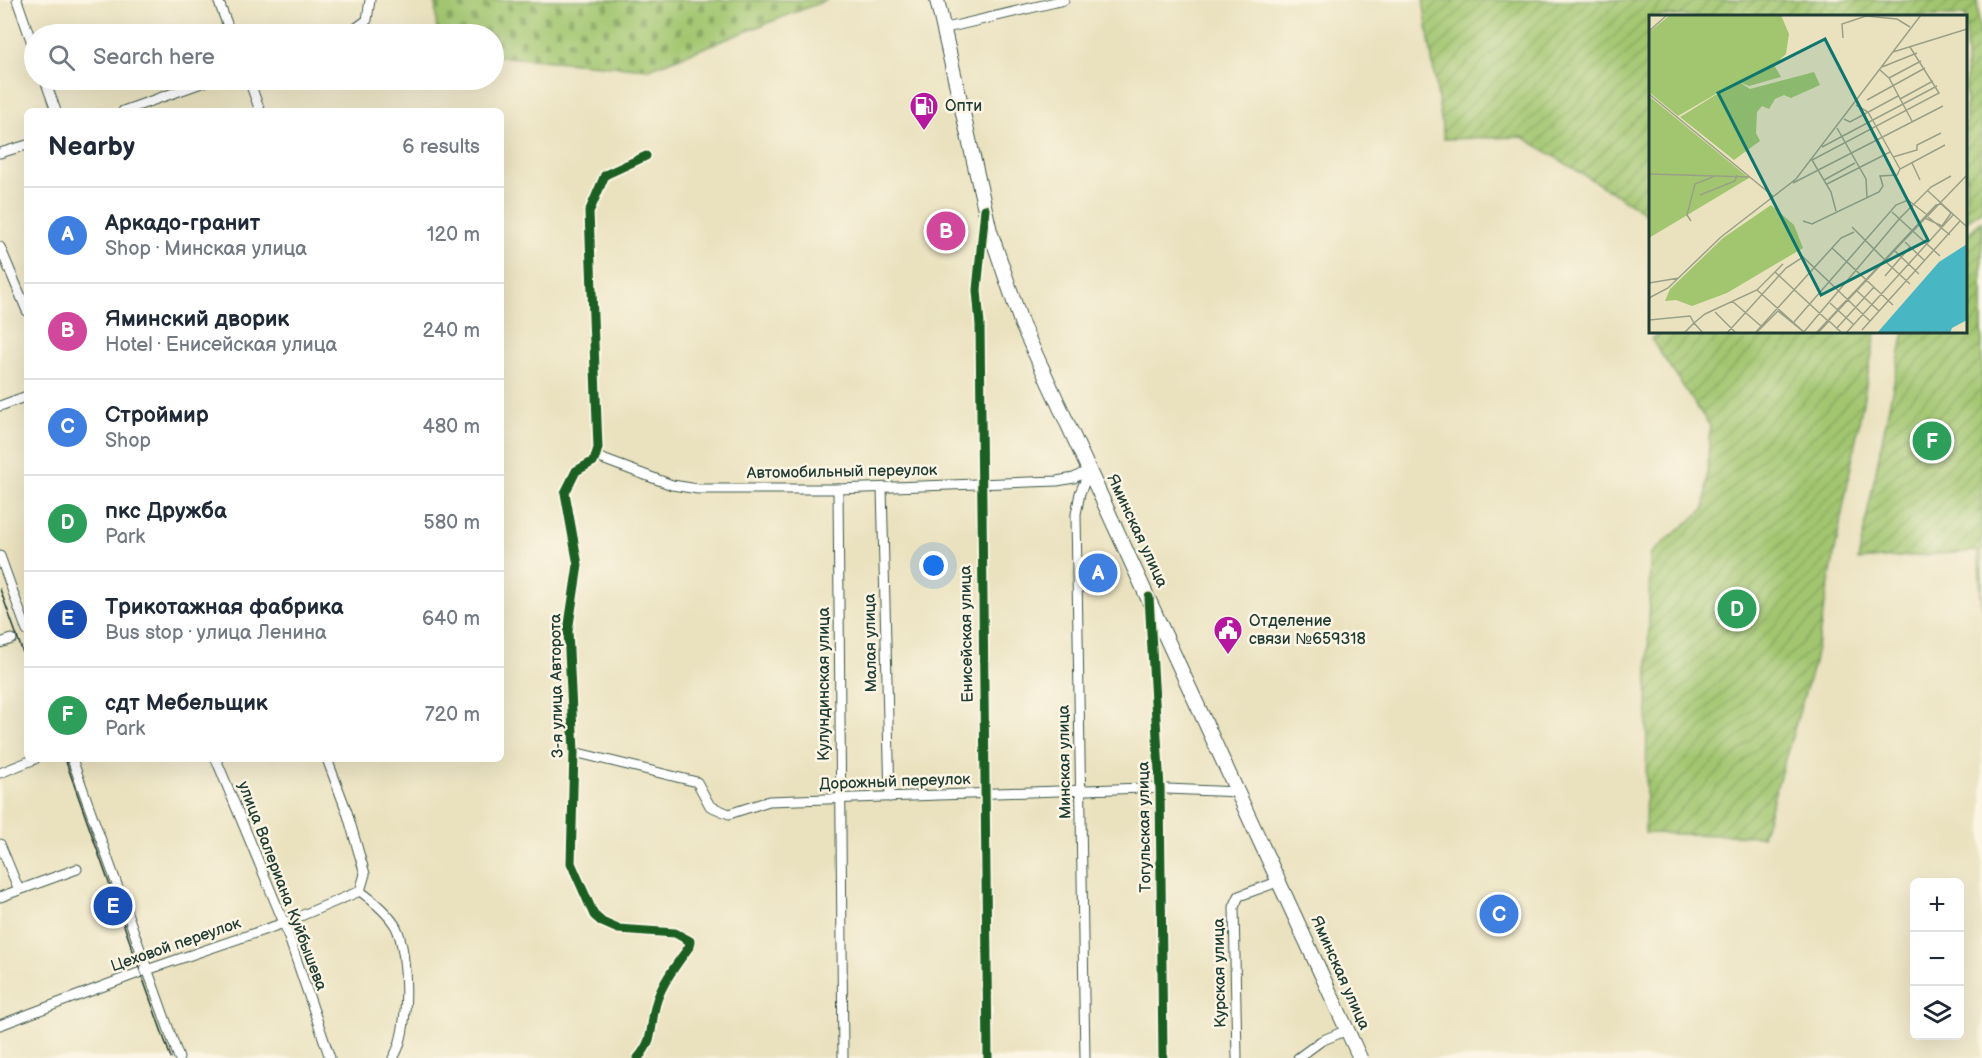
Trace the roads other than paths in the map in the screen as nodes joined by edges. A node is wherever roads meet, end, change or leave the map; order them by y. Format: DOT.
graph roads {
  1 [pos="17,0"];
  2 [pos="218,0"];
  3 [pos="370,0"];
  4 [pos="936,0"];
  5 [pos="1064,0"];
  6 [pos="25,24"];
  7 [pos="227,24"];
  8 [pos="362,24"];
  9 [pos="942,29"];
  10 [pos="49,90"];
  11 [pos="182,90"];
  12 [pos="253,90"];
  13 [pos="56,108"];
  14 [pos="131,108"];
  15 [pos="259,108"];
  16 [pos="24,145"];
  17 [pos="0,153"];
  18 [pos="646,156"];
  19 [pos="985,209"];
  20 [pos="0,247"];
  21 [pos="5,271"];
  22 [pos="24,306"];
  23 [pos="24,397"];
  24 [pos="0,406"];
  25 [pos="597,457"];
  26 [pos="1090,469"];
  27 [pos="980,484"];
  28 [pos="882,488"];
  29 [pos="838,489"];
  30 [pos="0,556"];
  31 [pos="1149,597"];
  32 [pos="24,623"];
  33 [pos="12,639"];
  34 [pos="0,643"];
  35 [pos="574,752"];
  36 [pos="28,762"];
  37 [pos="73,762"];
  38 [pos="217,762"];
  39 [pos="328,762"];
  40 [pos="0,773"];
  41 [pos="1160,789"];
  42 [pos="1080,790"];
  43 [pos="1239,792"];
  44 [pos="985,794"];
  45 [pos="890,797"];
  46 [pos="840,799"];
  47 [pos="0,844"];
  48 [pos="77,869"];
  49 [pos="1280,881"];
  50 [pos="19,890"];
  51 [pos="360,891"];
  52 [pos="0,897"];
  53 [pos="284,923"];
  54 [pos="146,970"];
  55 [pos="0,1025"];
  56 [pos="1347,1030"];
  57 [pos="179,1058"];
  58 [pos="330,1058"];
  59 [pos="393,1058"];
  60 [pos="638,1058"];
  61 [pos="843,1058"];
  62 [pos="988,1058"];
  63 [pos="1085,1058"];
  64 [pos="1163,1058"];
  65 [pos="1237,1058"];
  66 [pos="1298,1058"];
  67 [pos="1360,1058"];
  1 -- 6 [label="street"];
  2 -- 7 [label="street"];
  3 -- 8 [label="street"];
  4 -- 9 [label="main road, Яминская улица"];
  5 -- 9 [label="street"];
  9 -- 19 [label="main road, Яминская улица"];
  10 -- 13 [label="street"];
  11 -- 14 [label="street"];
  12 -- 15 [label="street"];
  16 -- 17 [label="street"];
  18 -- 25 [label="street"];
  19 -- 26 [label="main road, Яминская улица"];
  19 -- 27 [label="street, Енисейская улица"];
  20 -- 21 [label="street"];
  21 -- 22 [label="street"];
  23 -- 24 [label="street"];
  25 -- 29 [label="street, Автомобильный переулок"];
  25 -- 35 [label="street, 3-я улица Авторота"];
  26 -- 27 [label="street, Автомобильный переулок"];
  26 -- 31 [label="main road, Яминская улица"];
  26 -- 42 [label="street, Минская улица"];
  27 -- 28 [label="street, Автомобильный переулок"];
  27 -- 44 [label="street, Енисейская улица"];
  28 -- 29 [label="street, Автомобильный переулок"];
  28 -- 45 [label="street, Малая улица"];
  29 -- 46 [label="street, Кулундинская улица"];
  30 -- 32 [label="street"];
  31 -- 41 [label="street, Тогульская улица"];
  31 -- 43 [label="main road, Яминская улица"];
  33 -- 34 [label="street"];
  35 -- 46 [label="street, Дорожный переулок"];
  35 -- 60 [label="street, 3-я улица Авторота"];
  36 -- 40 [label="street"];
  37 -- 54 [label="street"];
  38 -- 53 [label="street, улица Валериана Куйбышева"];
  39 -- 51 [label="street"];
  41 -- 42 [label="street, Дорожный переулок"];
  41 -- 43 [label="street, Дорожный переулок"];
  41 -- 64 [label="street, Тогульская улица"];
  42 -- 44 [label="street, Дорожный переулок"];
  42 -- 63 [label="street, Минская улица"];
  43 -- 49 [label="main road, Яминская улица"];
  44 -- 45 [label="street, Дорожный переулок"];
  44 -- 62 [label="street, Енисейская улица"];
  45 -- 46 [label="street, Дорожный переулок"];
  46 -- 61 [label="street, Кулундинская улица"];
  47 -- 50 [label="street"];
  48 -- 50 [label="street"];
  49 -- 56 [label="main road, Яминская улица"];
  49 -- 65 [label="street, Курская улица"];
  50 -- 52 [label="street"];
  51 -- 53 [label="street, Цеховой переулок"];
  51 -- 59 [label="street"];
  53 -- 54 [label="street, Цеховой переулок"];
  53 -- 58 [label="street, улица Валериана Куйбышева"];
  54 -- 55 [label="street, Цеховой переулок"];
  54 -- 57 [label="street"];
  56 -- 66 [label="street"];
  56 -- 67 [label="main road, Яминская улица"];
}
